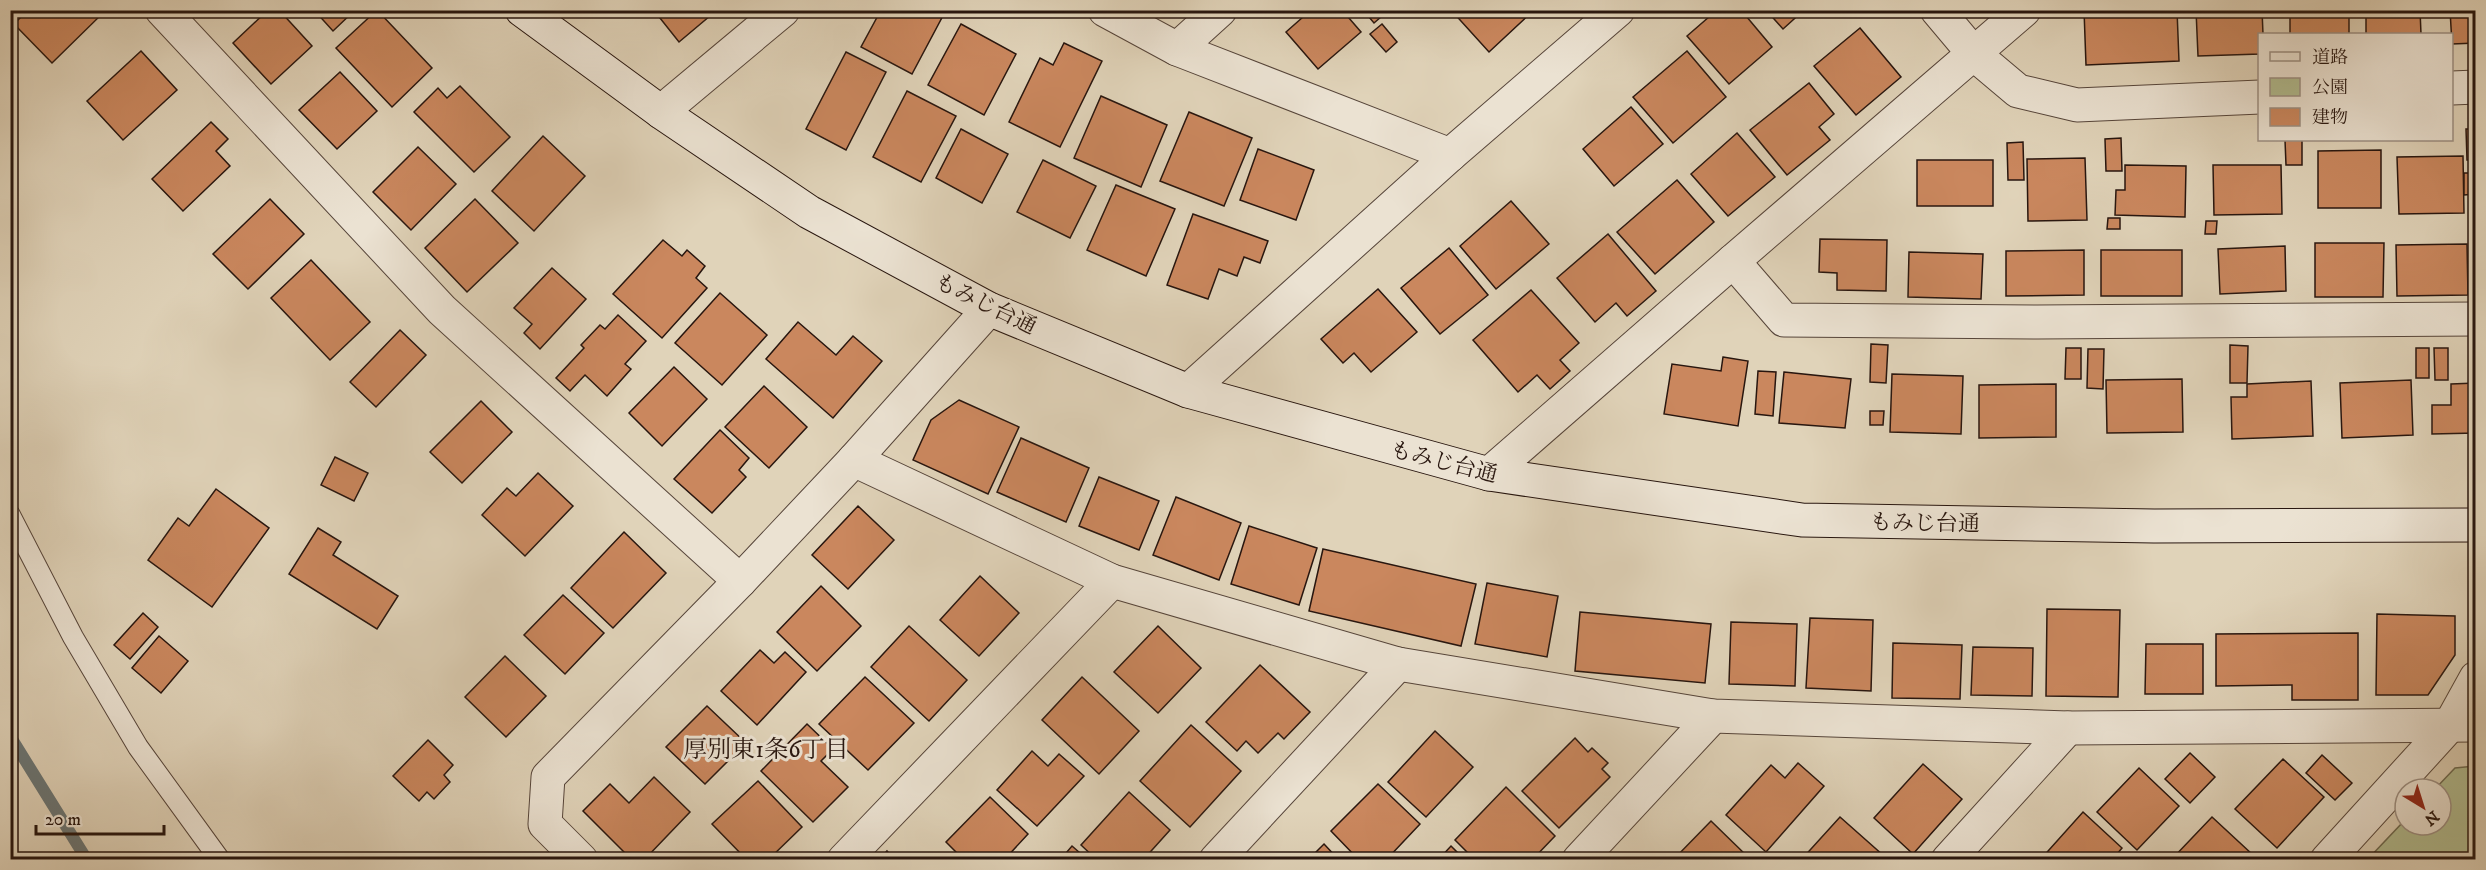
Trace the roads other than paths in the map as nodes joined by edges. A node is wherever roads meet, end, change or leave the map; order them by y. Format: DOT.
graph roads {
  1 [pos="162,10"];
  2 [pos="522,10"];
  3 [pos="783,10"];
  4 [pos="1105,10"];
  5 [pos="1220,10"];
  6 [pos="1618,10"];
  7 [pos="1937,10"];
  8 [pos="2024,10"];
  9 [pos="1177,49"];
  10 [pos="1974,54"];
  11 [pos="2475,87"];
  12 [pos="2453,88"];
  13 [pos="2258,97"];
  14 [pos="661,112"];
  15 [pos="1450,155"];
  16 [pos="1733,261"];
  17 [pos="989,309"];
  18 [pos="2475,319"];
  19 [pos="1188,391"];
  20 [pos="854,460"];
  21 [pos="1489,474"];
  22 [pos="10,515"];
  23 [pos="2475,525"];
  24 [pos="740,581"];
  25 [pos="1112,581"];
  26 [pos="1398,664"];
  27 [pos="2475,678"];
  28 [pos="1713,716"];
  29 [pos="2463,725"];
  30 [pos="2068,728"];
  31 [pos="220,860"];
  32 [pos="581,860"];
  33 [pos="844,860"];
  34 [pos="1216,860"];
  35 [pos="1579,860"];
  36 [pos="1948,860"];
  37 [pos="2327,860"];
  1 -- 24 [label="street"];
  2 -- 14 [label="street, もみじ台通"];
  3 -- 14 [label="street"];
  4 -- 9 [label="street"];
  5 -- 9 [label="street"];
  6 -- 15 [label="street"];
  7 -- 10 [label="street"];
  8 -- 10 [label="street"];
  9 -- 15 [label="street"];
  10 -- 13 [label="street"];
  10 -- 16 [label="street"];
  11 -- 12 [label="street"];
  14 -- 17 [label="street, もみじ台通"];
  15 -- 19 [label="street"];
  16 -- 18 [label="street"];
  16 -- 21 [label="street"];
  17 -- 19 [label="street, もみじ台通"];
  17 -- 20 [label="street"];
  19 -- 21 [label="street, もみじ台通"];
  20 -- 24 [label="street"];
  20 -- 25 [label="street"];
  21 -- 23 [label="street, もみじ台通"];
  22 -- 31 [label="lane"];
  24 -- 32 [label="street"];
  25 -- 26 [label="street"];
  25 -- 33 [label="street"];
  26 -- 28 [label="street"];
  26 -- 34 [label="street"];
  27 -- 29 [label="street"];
  28 -- 30 [label="street"];
  28 -- 35 [label="street"];
  29 -- 30 [label="street"];
  29 -- 37 [label="street"];
  30 -- 36 [label="street"];
}
